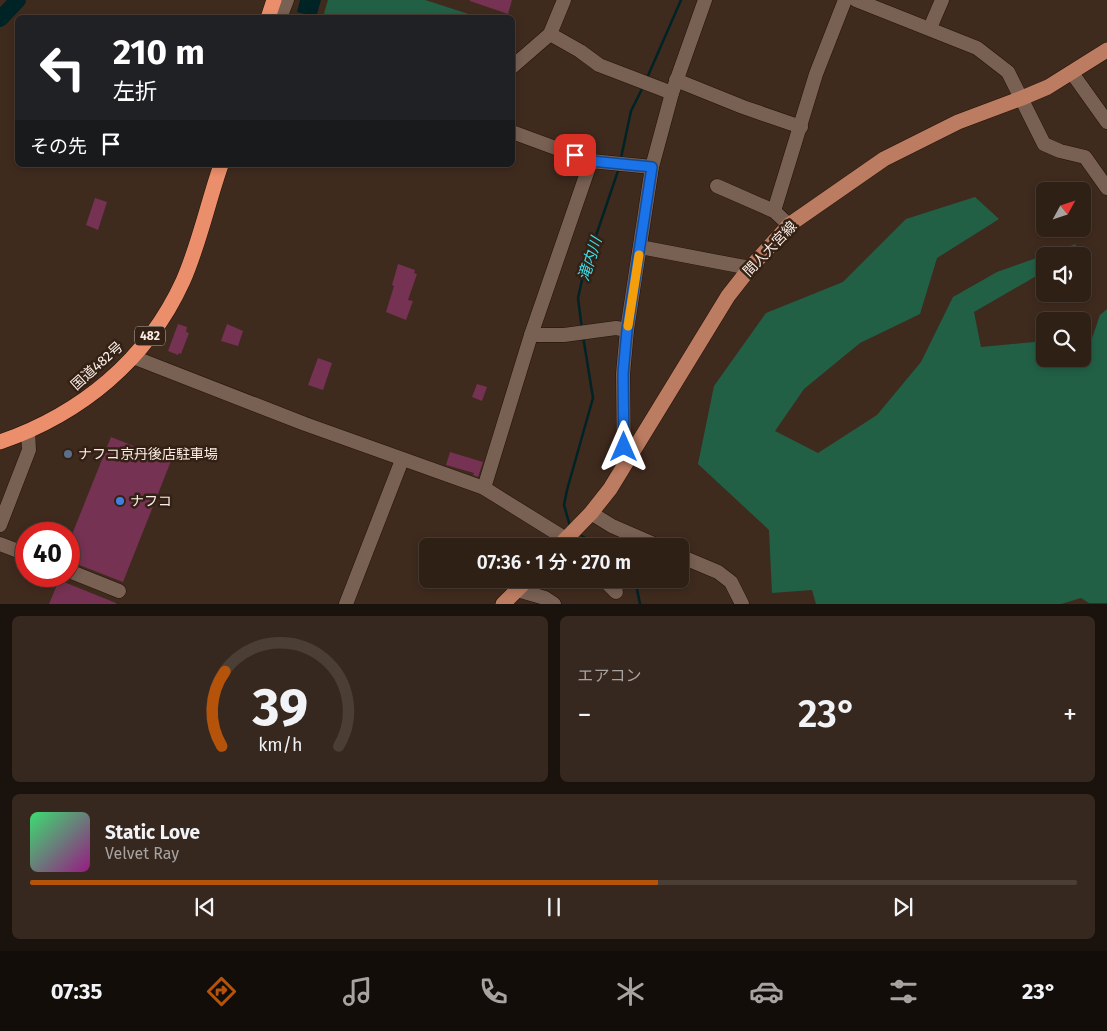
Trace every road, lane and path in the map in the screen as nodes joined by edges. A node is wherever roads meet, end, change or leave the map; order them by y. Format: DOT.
graph roads {
  1 [pos="274,0"];
  2 [pos="287,0"];
  3 [pos="564,0"];
  4 [pos="705,0"];
  5 [pos="845,0"];
  6 [pos="856,0"];
  7 [pos="942,0"];
  8 [pos="269,15"];
  9 [pos="281,15"];
  10 [pos="930,28"];
  11 [pos="550,34"];
  12 [pos="1107,50"];
  13 [pos="515,64"];
  14 [pos="1072,73"];
  15 [pos="674,87"];
  16 [pos="1022,98"];
  17 [pos="1107,122"];
  18 [pos="801,127"];
  19 [pos="515,133"];
  20 [pos="591,161"];
  21 [pos="219,167"];
  22 [pos="652,167"];
  23 [pos="717,186"];
  24 [pos="1107,188"];
  25 [pos="774,211"];
  26 [pos="790,226"];
  27 [pos="640,247"];
  28 [pos="750,268"];
  29 [pos="627,330"];
  30 [pos="531,335"];
  31 [pos="133,356"];
  32 [pos="28,432"];
  33 [pos="0,442"];
  34 [pos="402,460"];
  35 [pos="624,465"];
  36 [pos="484,488"];
  37 [pos="591,514"];
  38 [pos="0,525"];
  39 [pos="557,538"];
  40 [pos="571,538"];
  41 [pos="640,538"];
  42 [pos="0,544"];
  43 [pos="15,550"];
  44 [pos="689,560"];
  45 [pos="80,575"];
  46 [pos="612,588"];
  47 [pos="120,590"];
  48 [pos="517,590"];
  49 [pos="616,592"];
  50 [pos="346,604"];
  51 [pos="503,604"];
  52 [pos="554,604"];
  53 [pos="742,604"];
  1 -- 8 [label="highway"];
  2 -- 9 [label="street"];
  3 -- 11 [label="street"];
  4 -- 15 [label="street"];
  5 -- 18 [label="street"];
  6 -- 10 [label="street"];
  7 -- 10 [label="street"];
  10 -- 16 [label="street"];
  11 -- 13 [label="street"];
  11 -- 15 [label="street"];
  12 -- 14 [label="main road, 間人大宮線"];
  14 -- 16 [label="main road, 間人大宮線"];
  14 -- 17 [label="street"];
  15 -- 18 [label="street"];
  15 -- 22 [label="street"];
  16 -- 24 [label="street"];
  16 -- 26 [label="main road, 間人大宮線"];
  18 -- 25 [label="street"];
  19 -- 20 [label="street"];
  20 -- 22 [label="street"];
  20 -- 30 [label="street"];
  21 -- 31 [label="highway, 国道482号 / 482"];
  22 -- 27 [label="street"];
  23 -- 25 [label="street"];
  25 -- 26 [label="street"];
  26 -- 28 [label="main road, 間人大宮線"];
  27 -- 28 [label="street"];
  27 -- 29 [label="street"];
  28 -- 35 [label="main road, 間人大宮線"];
  29 -- 30 [label="street"];
  29 -- 35 [label="street"];
  30 -- 36 [label="street"];
  31 -- 32 [label="highway, 国道482号 / 482"];
  31 -- 34 [label="street"];
  32 -- 33 [label="highway, 国道482号 / 482"];
  32 -- 38 [label="street"];
  34 -- 36 [label="street"];
  34 -- 50 [label="street"];
  35 -- 37 [label="main road, 間人大宮線"];
  36 -- 39 [label="street"];
  37 -- 40 [label="main road, 間人大宮線"];
  37 -- 41 [label="street"];
  42 -- 43 [label="street"];
  44 -- 53 [label="street"];
  45 -- 47 [label="street"];
  46 -- 49 [label="street"];
  48 -- 51 [label="main road"];
  48 -- 52 [label="street"];
}
